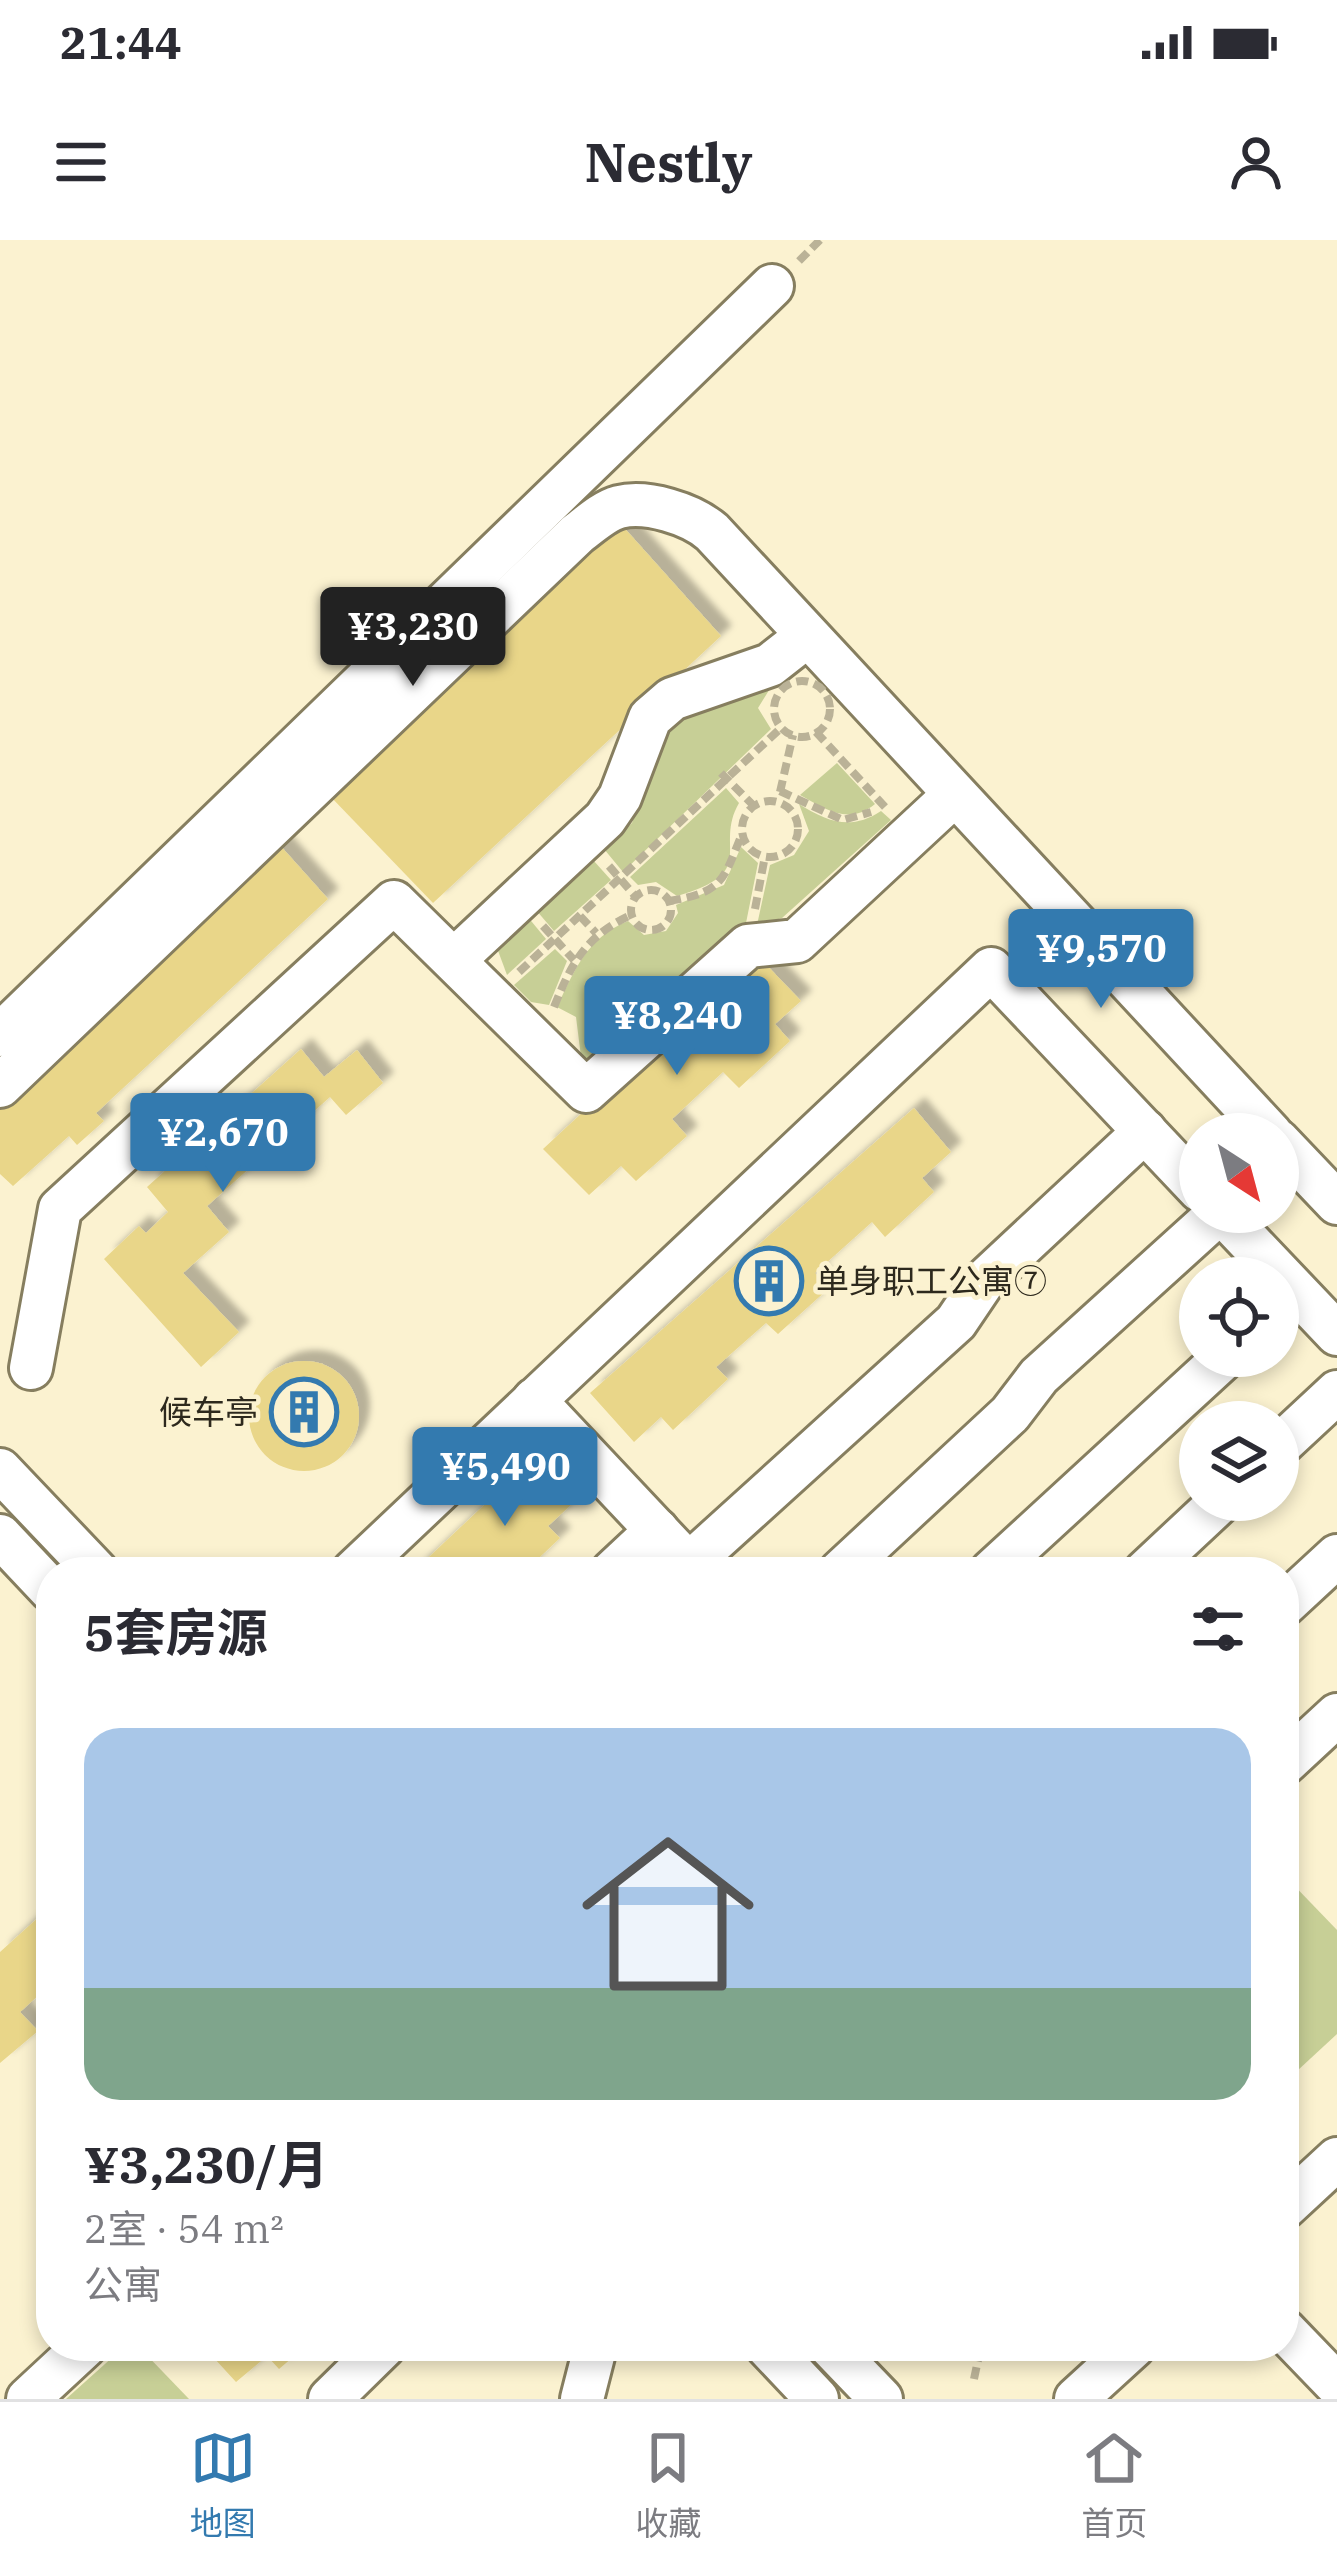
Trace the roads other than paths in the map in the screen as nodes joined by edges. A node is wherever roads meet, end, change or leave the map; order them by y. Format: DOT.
graph roads {
  1 [pos="772,286"];
  2 [pos="807,636"];
  3 [pos="952,796"];
  4 [pos="454,961"];
  5 [pos="0,1035"];
  6 [pos="0,1086"];
  7 [pos="1251,1113"];
  8 [pos="1145,1131"];
  9 [pos="1299,1163"];
  10 [pos="1179,1167"];
  11 [pos="1337,1203"];
  12 [pos="1198,1233"];
  13 [pos="1299,1308"];
  14 [pos="1337,1334"];
  15 [pos="31,1369"];
  16 [pos="1203,1377"];
  17 [pos="1337,1391"];
  18 [pos="535,1400"];
  19 [pos="1299,1427"];
  20 [pos="0,1470"];
  21 [pos="1200,1521"];
  22 [pos="657,1530"];
  23 [pos="0,1536"];
  24 [pos="1337,1556"];
  25 [pos="83,1557"];
  26 [pos="368,1557"];
  27 [pos="628,1557"];
  28 [pos="683,1557"];
  29 [pos="705,1557"];
  30 [pos="855,1557"];
  31 [pos="1007,1557"];
  32 [pos="1161,1557"];
  33 [pos="36,1574"];
  34 [pos="1299,1591"];
  35 [pos="1337,1715"];
  36 [pos="1299,1750"];
  37 [pos="1337,2159"];
  38 [pos="1299,2194"];
  39 [pos="1299,2346"];
  40 [pos="69,2361"];
  41 [pos="369,2361"];
  42 [pos="592,2361"];
  43 [pos="781,2361"];
  44 [pos="844,2361"];
  45 [pos="1118,2361"];
  46 [pos="1337,2385"];
  47 [pos="28,2399"];
  48 [pos="330,2399"];
  49 [pos="582,2399"];
  50 [pos="817,2399"];
  51 [pos="880,2399"];
  52 [pos="1076,2399"];
  1 -- 5 [label="street"];
  2 -- 3 [label="street"];
  2 -- 4 [label="street"];
  2 -- 6 [label="street"];
  3 -- 4 [label="street"];
  3 -- 7 [label="street"];
  4 -- 15 [label="street"];
  8 -- 10 [label="street"];
  8 -- 18 [label="street"];
  8 -- 29 [label="street"];
  9 -- 11 [label="street"];
  12 -- 30 [label="street"];
  13 -- 14 [label="street"];
  16 -- 31 [label="street"];
  17 -- 19 [label="street"];
  18 -- 22 [label="street"];
  18 -- 26 [label="street"];
  20 -- 25 [label="street"];
  21 -- 32 [label="street"];
  22 -- 27 [label="street"];
  22 -- 28 [label="street"];
  23 -- 33 [label="street"];
  24 -- 34 [label="street"];
  35 -- 36 [label="street"];
  37 -- 38 [label="street"];
  39 -- 46 [label="street"];
  40 -- 47 [label="street"];
  41 -- 48 [label="street"];
  42 -- 49 [label="street"];
  43 -- 50 [label="street"];
  44 -- 51 [label="street"];
  45 -- 52 [label="street"];
}
